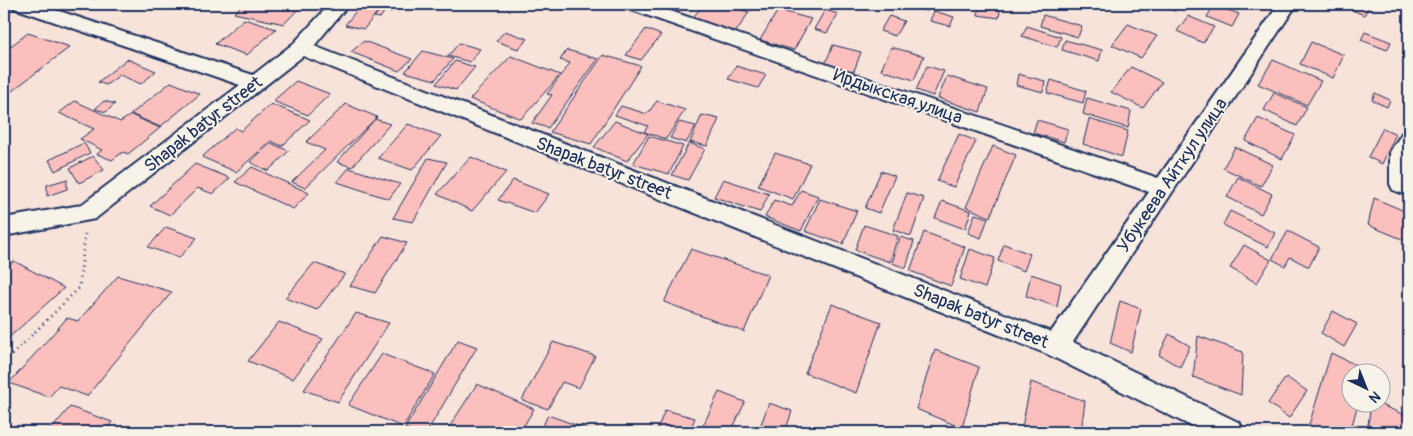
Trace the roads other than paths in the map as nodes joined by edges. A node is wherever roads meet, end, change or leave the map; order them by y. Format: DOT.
graph roads {
  1 [pos="340,4"];
  2 [pos="632,4"];
  3 [pos="1288,4"];
  4 [pos="27,5"];
  5 [pos="301,48"];
  6 [pos="256,83"];
  7 [pos="1409,139"];
  8 [pos="1405,185"];
  9 [pos="1163,188"];
  10 [pos="4,227"];
  11 [pos="1056,346"];
  12 [pos="1198,425"];
  13 [pos="1230,432"];
  1 -- 5 [label="street"];
  2 -- 9 [label="street, Ирдыкская улица"];
  3 -- 9 [label="street, Убукеева Айткул улица"];
  4 -- 6 [label="street"];
  5 -- 6 [label="street, Shapak batyr street"];
  5 -- 11 [label="street, Shapak batyr street"];
  6 -- 10 [label="street, Shapak batyr street"];
  7 -- 8 [label="street"];
  9 -- 11 [label="street, Убукеева Айткул улица"];
  11 -- 12 [label="street, Shapak batyr street"];
  12 -- 13 [label="street, Shapak batyr street"];
}
